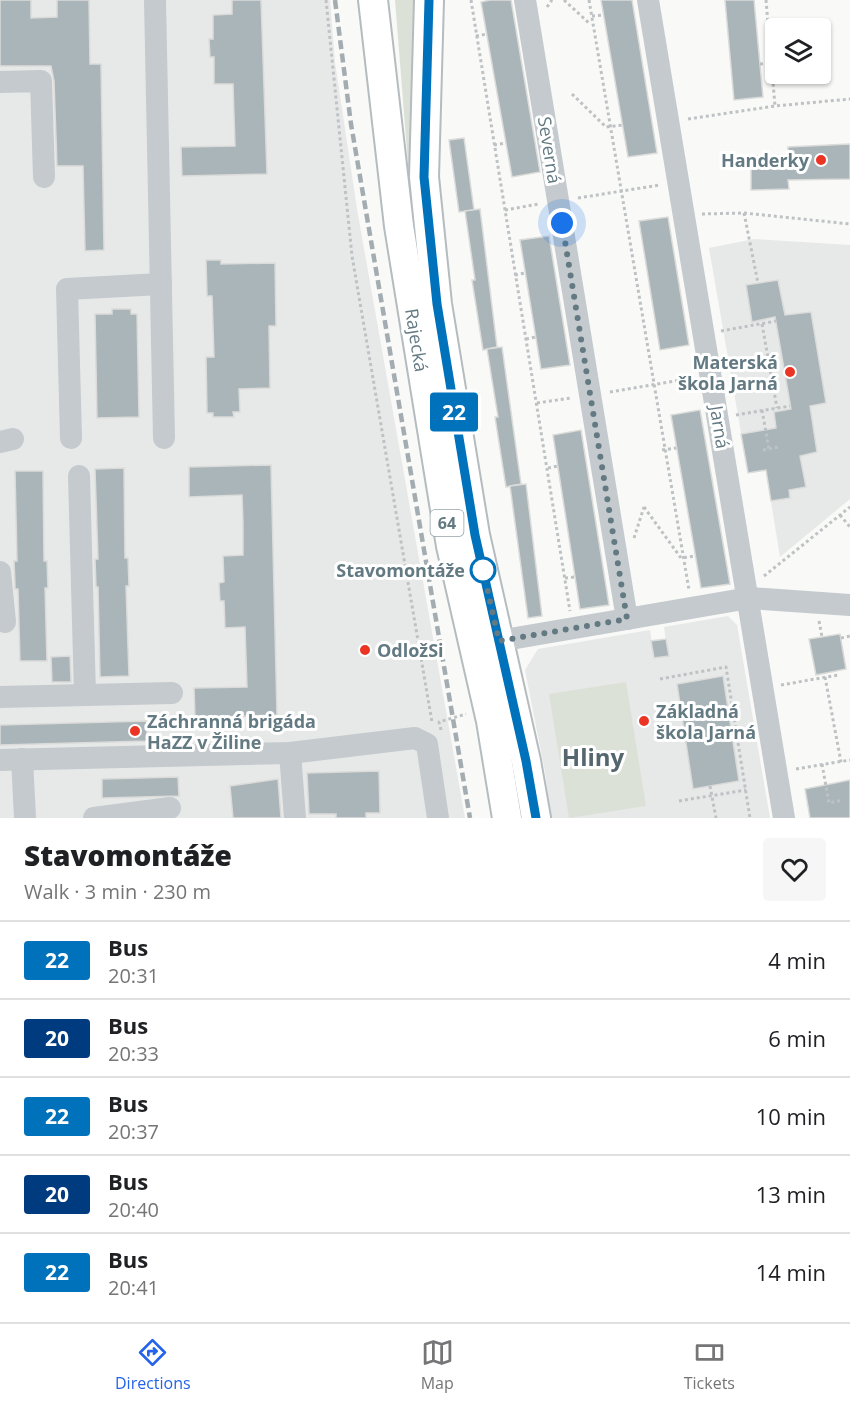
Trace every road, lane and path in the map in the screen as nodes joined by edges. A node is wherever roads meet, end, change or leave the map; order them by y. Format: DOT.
graph roads {
  1 [pos="155,0"];
  2 [pos="326,0"];
  3 [pos="373,0"];
  4 [pos="429,0"];
  5 [pos="471,0"];
  6 [pos="525,0"];
  7 [pos="564,0"];
  8 [pos="589,0"];
  9 [pos="648,0"];
  10 [pos="766,0"];
  11 [pos="604,15"];
  12 [pos="592,16"];
  13 [pos="767,18"];
  14 [pos="589,24"];
  15 [pos="487,34"];
  16 [pos="476,36"];
  17 [pos="760,64"];
  18 [pos="765,64"];
  19 [pos="0,82"];
  20 [pos="773,84"];
  21 [pos="572,94"];
  22 [pos="850,99"];
  23 [pos="775,106"];
  24 [pos="669,122"];
  25 [pos="622,125"];
  26 [pos="610,127"];
  27 [pos="506,143"];
  28 [pos="494,146"];
  29 [pos="44,177"];
  30 [pos="679,182"];
  31 [pos="621,191"];
  32 [pos="558,201"];
  33 [pos="505,210"];
  34 [pos="744,213"];
  35 [pos="684,217"];
  36 [pos="850,224"];
  37 [pos="525,273"];
  38 [pos="515,275"];
  39 [pos="758,283"];
  40 [pos="161,284"];
  41 [pos="776,321"];
  42 [pos="762,324"];
  43 [pos="704,334"];
  44 [pos="536,337"];
  45 [pos="526,339"];
  46 [pos="711,375"];
  47 [pos="654,384"];
  48 [pos="591,395"];
  49 [pos="537,403"];
  50 [pos="790,406"];
  51 [pos="777,408"];
  52 [pos="762,410"];
  53 [pos="718,417"];
  54 [pos="71,438"];
  55 [pos="164,438"];
  56 [pos="779,447"];
  57 [pos="676,448"];
  58 [pos="769,449"];
  59 [pos="663,450"];
  60 [pos="763,450"];
  61 [pos="558,466"];
  62 [pos="548,468"];
  63 [pos="79,476"];
  64 [pos="644,507"];
  65 [pos="850,507"];
  66 [pos="840,516"];
  67 [pos="850,527"];
  68 [pos="695,556"];
  69 [pos="684,558"];
  70 [pos="0,572"];
  71 [pos="575,577"];
  72 [pos="566,578"];
  73 [pos="753,589"];
  74 [pos="691,601"];
  75 [pos="850,605"];
  76 [pos="627,619"];
  77 [pos="5,622"];
  78 [pos="572,622"];
  79 [pos="850,636"];
  80 [pos="841,638"];
  81 [pos="499,641"];
  82 [pos="838,675"];
  83 [pos="825,677"];
  84 [pos="660,679"];
  85 [pos="778,685"];
  86 [pos="172,693"];
  87 [pos="85,695"];
  88 [pos="0,697"];
  89 [pos="432,722"];
  90 [pos="470,723"];
  91 [pos="425,734"];
  92 [pos="290,753"];
  93 [pos="11,760"];
  94 [pos="850,760"];
  95 [pos="841,762"];
  96 [pos="822,764"];
  97 [pos="793,769"];
  98 [pos="710,786"];
  99 [pos="746,790"];
  100 [pos="712,796"];
  101 [pos="843,800"];
  102 [pos="679,801"];
  103 [pos="170,808"];
  104 [pos="25,818"];
  105 [pos="94,818"];
  106 [pos="294,818"];
  107 [pos="438,818"];
  108 [pos="507,818"];
  109 [pos="536,818"];
  110 [pos="716,818"];
  111 [pos="750,818"];
  112 [pos="784,818"];
  1 -- 40 [label="street"];
  2 -- 89 [label="path"];
  3 -- 108 [label="main road, Rajecká / 64"];
  4 -- 81 [label="main road, Rajecká / 64"];
  5 -- 16 [label="path"];
  6 -- 32 [label="street, Severná"];
  7 -- 14 [label="path"];
  8 -- 12 [label="path"];
  9 -- 24 [label="street, Jarná"];
  10 -- 13 [label="path"];
  11 -- 12 [label="path"];
  12 -- 14 [label="path"];
  14 -- 26 [label="path"];
  15 -- 16 [label="path"];
  16 -- 28 [label="path"];
  17 -- 18 [label="path"];
  19 -- 29 [label="street"];
  20 -- 23 [label="path"];
  21 -- 26 [label="path"];
  22 -- 23 [label="path"];
  23 -- 24 [label="path"];
  24 -- 30 [label="street, Jarná"];
  25 -- 26 [label="path"];
  26 -- 31 [label="path"];
  27 -- 28 [label="path"];
  28 -- 33 [label="path"];
  30 -- 31 [label="path"];
  30 -- 35 [label="street, Jarná"];
  31 -- 32 [label="path"];
  31 -- 47 [label="path"];
  32 -- 33 [label="path"];
  32 -- 48 [label="street, Severná"];
  33 -- 38 [label="path"];
  34 -- 35 [label="path"];
  34 -- 36 [label="path"];
  34 -- 39 [label="path"];
  35 -- 43 [label="street, Jarná"];
  37 -- 38 [label="path"];
  38 -- 45 [label="path"];
  40 -- 54 [label="street"];
  40 -- 55 [label="street"];
  41 -- 42 [label="path"];
  42 -- 43 [label="path"];
  42 -- 51 [label="path"];
  43 -- 46 [label="street, Jarná"];
  44 -- 45 [label="path"];
  45 -- 49 [label="path"];
  46 -- 47 [label="path"];
  46 -- 53 [label="street, Jarná"];
  47 -- 48 [label="path"];
  47 -- 59 [label="path"];
  48 -- 49 [label="path"];
  48 -- 76 [label="street, Severná"];
  49 -- 62 [label="path"];
  50 -- 51 [label="path"];
  51 -- 52 [label="path"];
  52 -- 53 [label="path"];
  52 -- 58 [label="path"];
  53 -- 73 [label="street, Jarná"];
  56 -- 58 [label="path"];
  57 -- 59 [label="path"];
  58 -- 60 [label="path"];
  59 -- 69 [label="path"];
  61 -- 62 [label="path"];
  62 -- 72 [label="path"];
  63 -- 87 [label="street"];
  64 -- 69 [label="path"];
  65 -- 66 [label="path"];
  66 -- 67 [label="path"];
  66 -- 73 [label="path"];
  68 -- 69 [label="path"];
  69 -- 74 [label="path"];
  70 -- 77 [label="street"];
  71 -- 72 [label="path"];
  72 -- 78 [label="path"];
  73 -- 75 [label="street"];
  73 -- 76 [label="street"];
  73 -- 112 [label="street, Jarná"];
  76 -- 81 [label="street"];
  79 -- 80 [label="path"];
  81 -- 109 [label="main road, Rajecká / 64"];
  82 -- 83 [label="path"];
  83 -- 85 [label="path"];
  83 -- 95 [label="path"];
  84 -- 99 [label="path"];
  86 -- 87 [label="street"];
  87 -- 88 [label="street"];
  89 -- 90 [label="path"];
  89 -- 91 [label="path"];
  91 -- 92 [label="street"];
  91 -- 107 [label="street"];
  92 -- 93 [label="street"];
  92 -- 106 [label="street"];
  93 -- 104 [label="street"];
  94 -- 95 [label="path"];
  95 -- 96 [label="path"];
  96 -- 97 [label="path"];
  96 -- 101 [label="path"];
  98 -- 100 [label="path"];
  99 -- 100 [label="path"];
  99 -- 111 [label="path"];
  100 -- 102 [label="path"];
  100 -- 110 [label="path"];
  103 -- 105 [label="street"];
}
